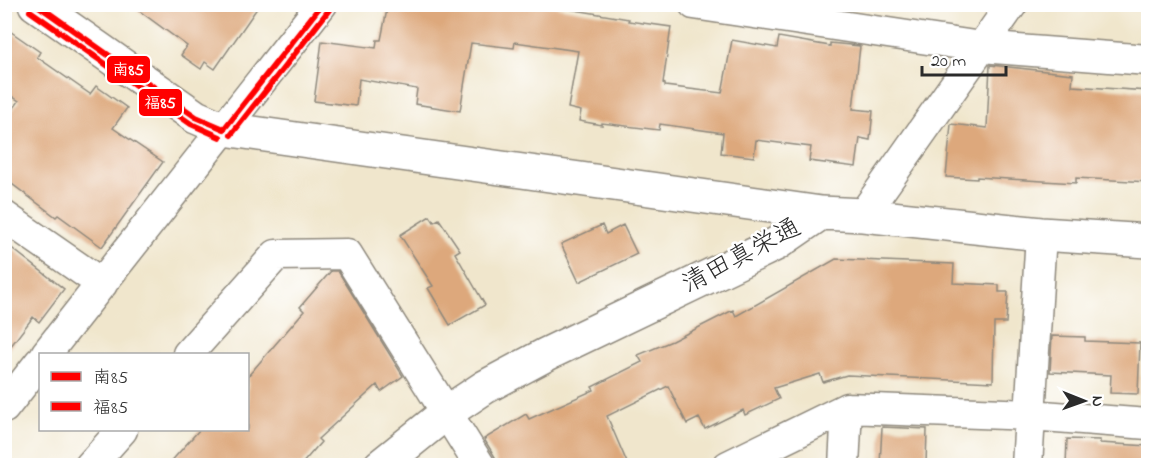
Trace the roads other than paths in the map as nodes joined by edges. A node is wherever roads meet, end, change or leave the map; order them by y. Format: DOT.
graph roads {
  1 [pos="35,4"];
  2 [pos="322,4"];
  3 [pos="694,4"];
  4 [pos="1012,4"];
  5 [pos="803,13"];
  6 [pos="981,47"];
  7 [pos="1149,60"];
  8 [pos="224,129"];
  9 [pos="821,213"];
  10 [pos="862,214"];
  11 [pos="4,216"];
  12 [pos="1041,234"];
  13 [pos="1149,241"];
  14 [pos="102,285"];
  15 [pos="47,353"];
  16 [pos="189,353"];
  17 [pos="39,363"];
  18 [pos="4,408"];
  19 [pos="847,408"];
  20 [pos="446,413"];
  21 [pos="1030,415"];
  22 [pos="1149,424"];
  23 [pos="120,431"];
  24 [pos="90,465"];
  25 [pos="380,465"];
  26 [pos="480,465"];
  27 [pos="728,465"];
  28 [pos="844,465"];
  29 [pos="1027,465"];
  1 -- 8 [label="street"];
  2 -- 8 [label="street"];
  3 -- 5 [label="street"];
  4 -- 6 [label="street"];
  5 -- 6 [label="street"];
  6 -- 7 [label="street"];
  6 -- 10 [label="street"];
  8 -- 9 [label="street"];
  8 -- 14 [label="street"];
  9 -- 10 [label="street, 清田真栄通"];
  9 -- 20 [label="street, 清田真栄通"];
  10 -- 12 [label="street, 清田真栄通"];
  11 -- 14 [label="street"];
  12 -- 13 [label="street, 清田真栄通"];
  12 -- 21 [label="street"];
  14 -- 15 [label="street"];
  16 -- 20 [label="street"];
  17 -- 18 [label="street"];
  19 -- 21 [label="street"];
  19 -- 27 [label="street"];
  19 -- 28 [label="street"];
  20 -- 25 [label="street, 清田真栄通"];
  20 -- 26 [label="street"];
  21 -- 22 [label="street"];
  21 -- 29 [label="street"];
  23 -- 24 [label="street"];
}
